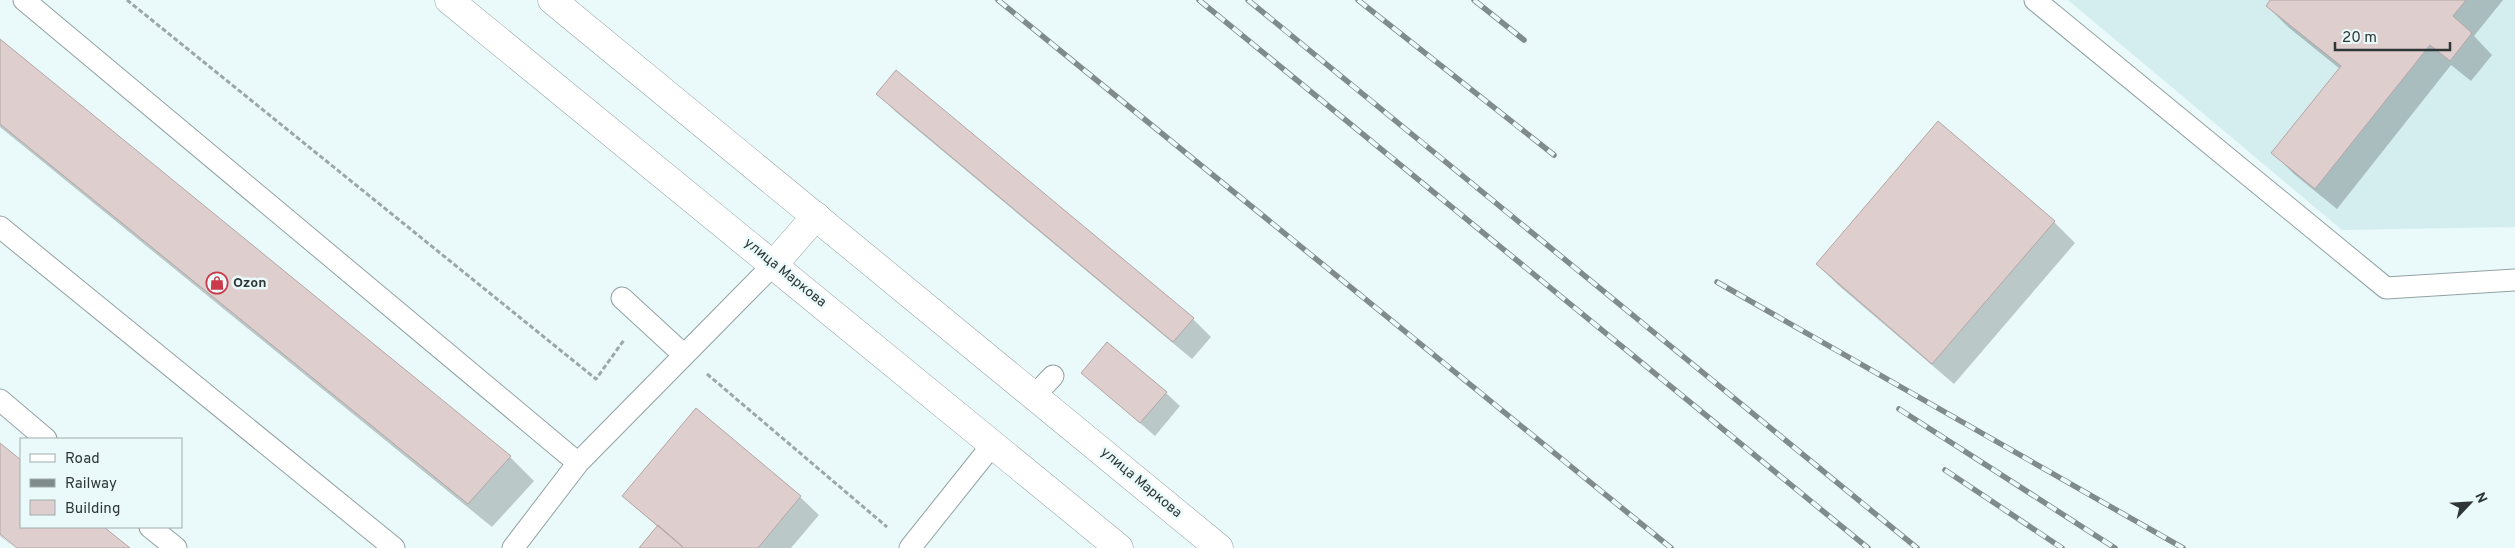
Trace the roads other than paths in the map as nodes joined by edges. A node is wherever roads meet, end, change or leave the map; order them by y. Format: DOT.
graph roads {
  1 [pos="24,0"];
  2 [pos="449,0"];
  3 [pos="552,0"];
  4 [pos="2035,0"];
  5 [pos="816,216"];
  6 [pos="0,227"];
  7 [pos="774,264"];
  8 [pos="2515,280"];
  9 [pos="622,298"];
  10 [pos="684,355"];
  11 [pos="0,400"];
  12 [pos="45,438"];
  13 [pos="993,444"];
  14 [pos="578,463"];
  15 [pos="151,528"];
  16 [pos="910,547"];
  17 [pos="176,548"];
  18 [pos="394,548"];
  19 [pos="513,548"];
  20 [pos="1118,548"];
  21 [pos="1219,548"];
  1 -- 14 [label="lane"];
  2 -- 7 [label="main road, улица Маркова"];
  3 -- 5 [label="main road, улица Маркова"];
  4 -- 8 [label="lane"];
  5 -- 7 [label="main road"];
  5 -- 21 [label="main road, улица Маркова"];
  6 -- 18 [label="lane"];
  7 -- 10 [label="lane"];
  7 -- 13 [label="main road, улица Маркова"];
  9 -- 10 [label="lane"];
  10 -- 14 [label="lane"];
  11 -- 12 [label="lane"];
  13 -- 16 [label="lane"];
  13 -- 20 [label="main road, улица Маркова"];
  14 -- 19 [label="lane"];
  15 -- 17 [label="lane"];
}
